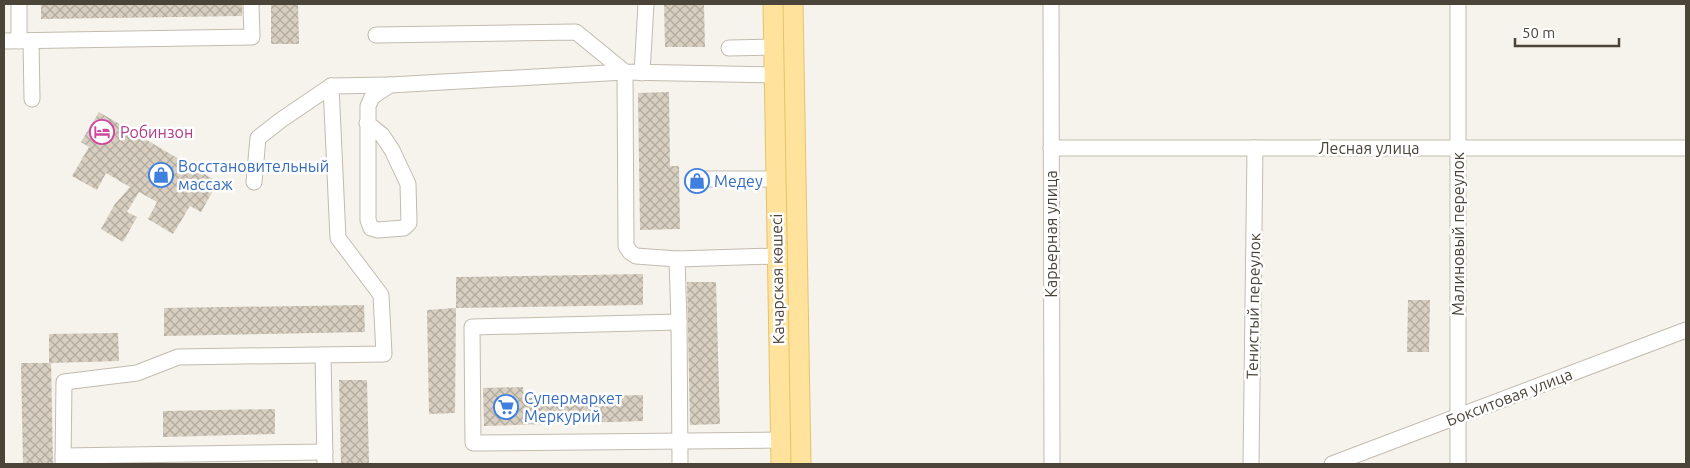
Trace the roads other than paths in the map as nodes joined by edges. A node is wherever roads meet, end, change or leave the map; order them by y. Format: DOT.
graph roads {
  1 [pos="19,4"];
  2 [pos="251,4"];
  3 [pos="646,4"];
  4 [pos="773,4"];
  5 [pos="793,4"];
  6 [pos="1051,4"];
  7 [pos="1458,4"];
  8 [pos="376,35"];
  9 [pos="4,41"];
  10 [pos="25,41"];
  11 [pos="773,47"];
  12 [pos="729,48"];
  13 [pos="625,72"];
  14 [pos="642,73"];
  15 [pos="774,75"];
  16 [pos="390,85"];
  17 [pos="331,86"];
  18 [pos="32,99"];
  19 [pos="367,123"];
  20 [pos="1458,147"];
  21 [pos="1051,148"];
  22 [pos="1255,148"];
  23 [pos="1686,148"];
  24 [pos="796,169"];
  25 [pos="775,174"];
  26 [pos="704,179"];
  27 [pos="254,182"];
  28 [pos="776,256"];
  29 [pos="677,259"];
  30 [pos="679,322"];
  31 [pos="1686,330"];
  32 [pos="323,355"];
  33 [pos="1458,417"];
  34 [pos="681,440"];
  35 [pos="781,440"];
  36 [pos="325,458"];
  37 [pos="63,460"];
  38 [pos="680,464"];
  39 [pos="781,464"];
  40 [pos="801,464"];
  41 [pos="1052,464"];
  42 [pos="1251,464"];
  43 [pos="1332,464"];
  44 [pos="1458,464"];
  1 -- 10 [label="street"];
  2 -- 10 [label="street"];
  3 -- 14 [label="street"];
  4 -- 11 [label="main road, Качарская көшесі"];
  5 -- 24 [label="main road, Качарская көшесі"];
  6 -- 21 [label="street, Карьерная улица"];
  7 -- 20 [label="street, Малиновый переулок"];
  8 -- 13 [label="street"];
  9 -- 10 [label="street"];
  10 -- 18 [label="street"];
  11 -- 12 [label="street"];
  11 -- 15 [label="main road, Качарская көшесі"];
  13 -- 14 [label="street"];
  13 -- 16 [label="street"];
  13 -- 29 [label="street"];
  14 -- 15 [label="street"];
  15 -- 25 [label="main road, Качарская көшесі"];
  16 -- 17 [label="street"];
  16 -- 19 [label="street"];
  17 -- 27 [label="street"];
  17 -- 32 [label="street"];
  19 -- 19 [label="street"];
  20 -- 22 [label="street, Лесная улица"];
  20 -- 23 [label="street, Лесная улица"];
  20 -- 33 [label="street, Малиновый переулок"];
  21 -- 22 [label="street, Лесная улица"];
  21 -- 41 [label="street, Карьерная улица"];
  22 -- 42 [label="street, Тенистый переулок"];
  24 -- 25 [label="street"];
  24 -- 40 [label="main road, Качарская көшесі"];
  25 -- 26 [label="street"];
  25 -- 28 [label="main road, Качарская көшесі"];
  28 -- 29 [label="street"];
  28 -- 35 [label="main road, Качарская көшесі"];
  29 -- 30 [label="street"];
  30 -- 34 [label="street"];
  30 -- 34 [label="street"];
  31 -- 33 [label="street, Бокситовая улица"];
  32 -- 36 [label="street"];
  32 -- 37 [label="street"];
  33 -- 43 [label="street, Бокситовая улица"];
  33 -- 44 [label="street, Малиновый переулок"];
  34 -- 35 [label="street"];
  34 -- 38 [label="street"];
  35 -- 39 [label="main road, Качарская көшесі"];
  36 -- 37 [label="street"];
}
